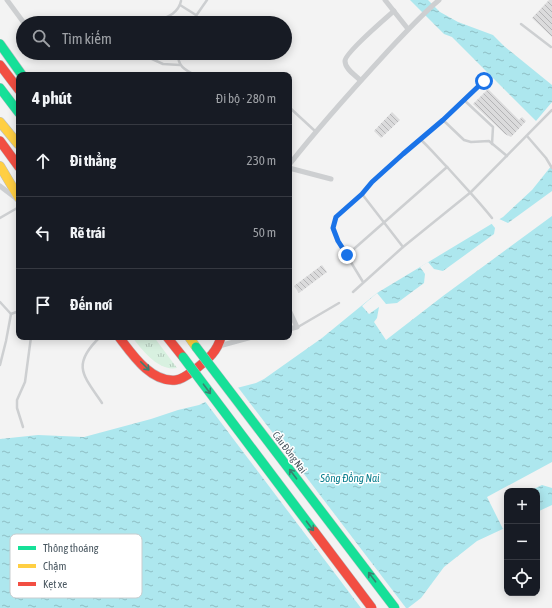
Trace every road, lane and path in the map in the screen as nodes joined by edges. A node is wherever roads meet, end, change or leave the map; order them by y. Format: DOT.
graph roads {
  1 [pos="7,0"];
  2 [pos="206,0"];
  3 [pos="385,0"];
  4 [pos="439,0"];
  5 [pos="394,11"];
  6 [pos="19,16"];
  7 [pos="168,16"];
  8 [pos="196,16"];
  9 [pos="521,24"];
  10 [pos="408,29"];
  11 [pos="0,44"];
  12 [pos="552,47"];
  13 [pos="155,60"];
  14 [pos="178,60"];
  15 [pos="0,65"];
  16 [pos="180,65"];
  17 [pos="20,72"];
  18 [pos="190,72"];
  19 [pos="360,80"];
  20 [pos="484,81"];
  21 [pos="16,86"];
  22 [pos="0,88"];
  23 [pos="464,100"];
  24 [pos="16,108"];
  25 [pos="292,110"];
  26 [pos="552,110"];
  27 [pos="443,120"];
  28 [pos="0,122"];
  29 [pos="315,131"];
  30 [pos="527,136"];
  31 [pos="420,139"];
  32 [pos="16,142"];
  33 [pos="1,144"];
  34 [pos="492,144"];
  35 [pos="507,156"];
  36 [pos="292,161"];
  37 [pos="16,162"];
  38 [pos="0,166"];
  39 [pos="447,167"];
  40 [pos="552,168"];
  41 [pos="292,169"];
  42 [pos="331,179"];
  43 [pos="0,186"];
  44 [pos="472,192"];
  45 [pos="16,194"];
  46 [pos="362,194"];
  47 [pos="16,197"];
  48 [pos="16,208"];
  49 [pos="0,218"];
  50 [pos="492,218"];
  51 [pos="384,222"];
  52 [pos="403,247"];
  53 [pos="347,255"];
  54 [pos="363,282"];
  55 [pos="353,292"];
  56 [pos="0,302"];
  57 [pos="339,303"];
  58 [pos="16,312"];
  59 [pos="11,314"];
  60 [pos="292,316"];
  61 [pos="297,327"];
  62 [pos="292,328"];
  63 [pos="30,340"];
  64 [pos="97,340"];
  65 [pos="121,340"];
  66 [pos="169,340"];
  67 [pos="191,340"];
  68 [pos="233,340"];
  69 [pos="220,342"];
  70 [pos="0,365"];
  71 [pos="102,403"];
  72 [pos="23,427"];
  73 [pos="372,608"];
  74 [pos="395,608"];
  1 -- 6 [label="street"];
  2 -- 8 [label="lane"];
  3 -- 5 [label="street"];
  4 -- 10 [label="street"];
  5 -- 10 [label="street"];
  5 -- 19 [label="street"];
  7 -- 8 [label="lane"];
  9 -- 12 [label="lane"];
  10 -- 19 [label="street"];
  11 -- 17 [label="highway"];
  13 -- 16 [label="lane"];
  14 -- 16 [label="lane"];
  15 -- 21 [label="highway"];
  16 -- 18 [label="lane"];
  19 -- 29 [label="street"];
  20 -- 23 [label="lane"];
  22 -- 24 [label="highway"];
  23 -- 27 [label="lane"];
  23 -- 34 [label="lane"];
  25 -- 29 [label="lane"];
  26 -- 30 [label="lane"];
  27 -- 31 [label="lane"];
  27 -- 34 [label="lane"];
  28 -- 32 [label="highway"];
  29 -- 36 [label="street"];
  30 -- 35 [label="lane"];
  30 -- 40 [label="lane"];
  31 -- 39 [label="lane"];
  31 -- 46 [label="lane"];
  33 -- 37 [label="highway"];
  34 -- 35 [label="lane"];
  35 -- 44 [label="lane"];
  38 -- 45 [label="highway"];
  39 -- 44 [label="lane"];
  39 -- 51 [label="lane"];
  41 -- 42 [label="street"];
  43 -- 47 [label="street"];
  44 -- 50 [label="lane"];
  44 -- 52 [label="lane"];
  46 -- 51 [label="lane"];
  46 -- 53 [label="lane"];
  48 -- 49 [label="lane"];
  51 -- 52 [label="lane"];
  51 -- 53 [label="lane"];
  52 -- 54 [label="lane"];
  53 -- 54 [label="lane"];
  54 -- 55 [label="lane"];
  56 -- 59 [label="lane"];
  57 -- 61 [label="lane"];
  58 -- 59 [label="lane"];
  59 -- 70 [label="lane"];
  60 -- 61 [label="street"];
  61 -- 62 [label="street"];
  63 -- 72 [label="lane"];
  64 -- 71 [label="lane"];
  65 -- 69 [label="highway, one-way"];
  66 -- 73 [label="highway, one-way, bridge"];
  74 -- 67 [label="highway, Cầu Đồng Nai, one-way, bridge"];
  68 -- 69 [label="street"];
}
